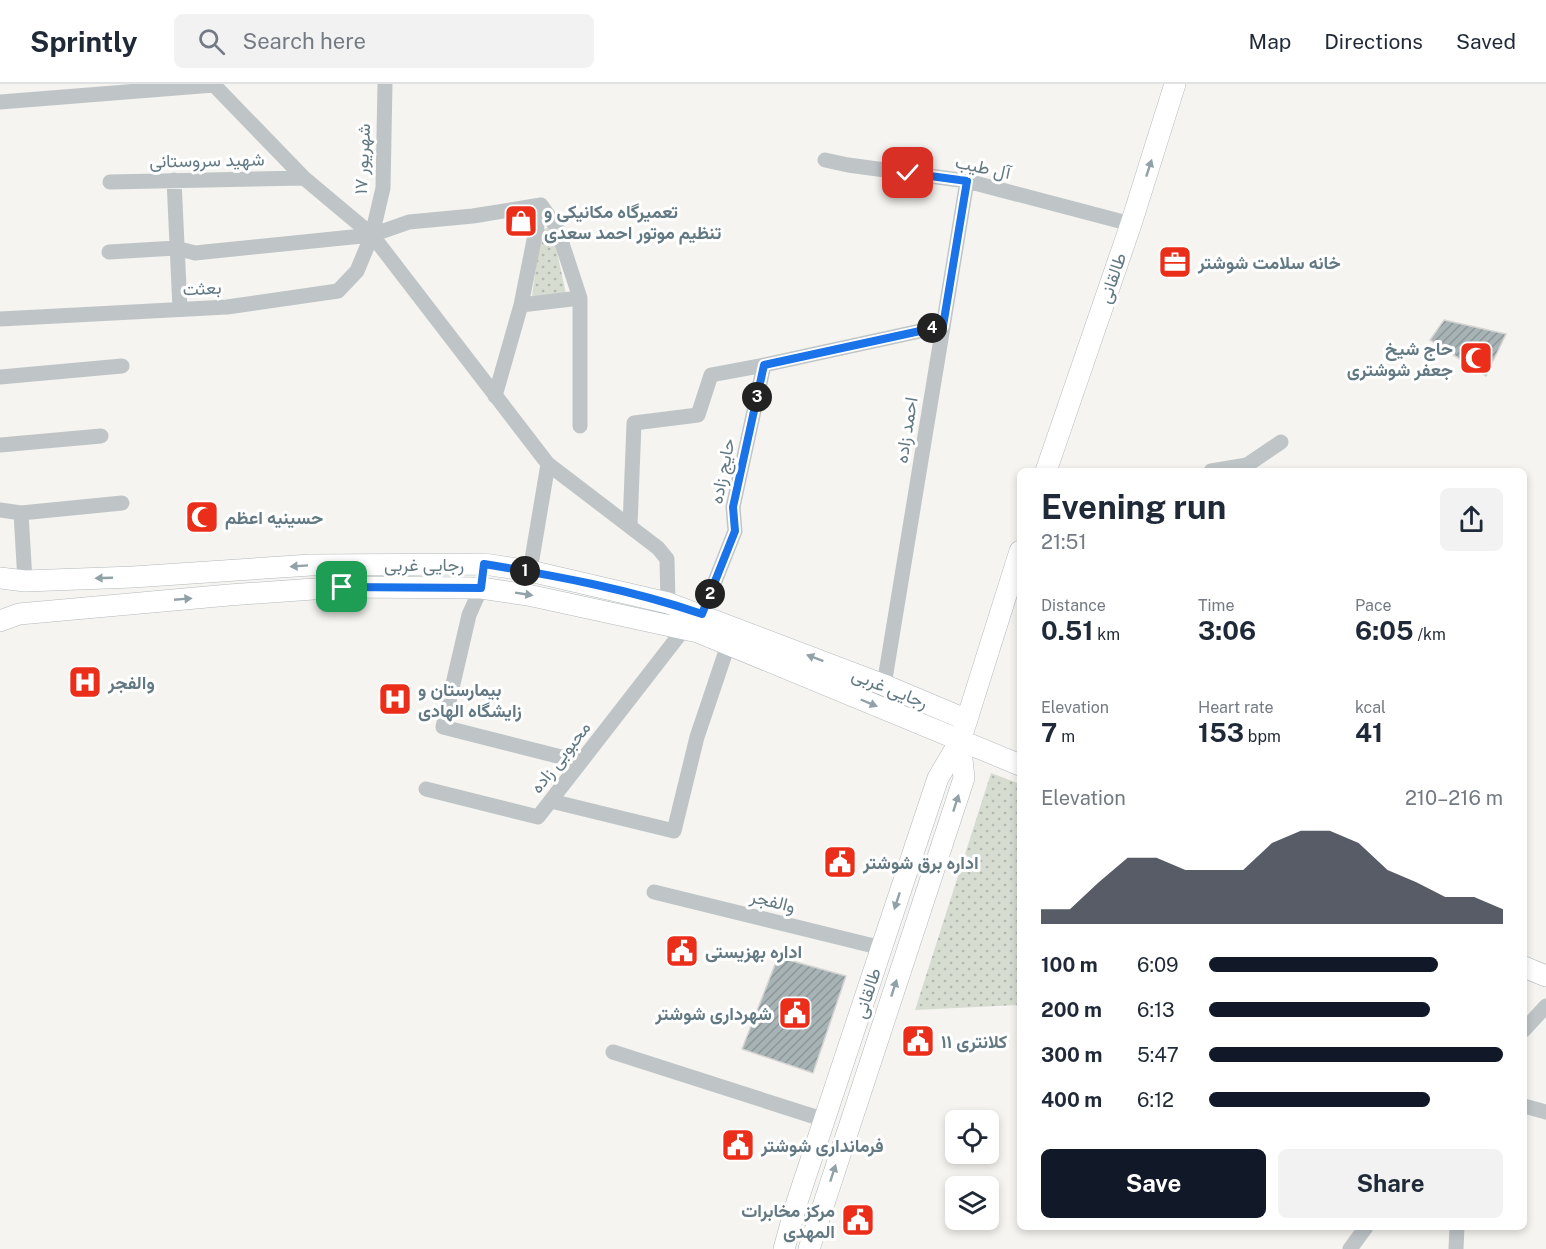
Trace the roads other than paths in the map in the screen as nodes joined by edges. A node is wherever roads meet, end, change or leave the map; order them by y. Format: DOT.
graph roads {
  1 [pos="385,84"];
  2 [pos="1175,84"];
  3 [pos="213,85"];
  4 [pos="0,102"];
  5 [pos="825,160"];
  6 [pos="304,178"];
  7 [pos="174,180"];
  8 [pos="967,181"];
  9 [pos="110,182"];
  10 [pos="541,205"];
  11 [pos="1131,224"];
  12 [pos="372,235"];
  13 [pos="176,248"];
  14 [pos="109,252"];
  15 [pos="580,298"];
  16 [pos="521,305"];
  17 [pos="180,309"];
  18 [pos="1,316"];
  19 [pos="943,326"];
  20 [pos="764,365"];
  21 [pos="123,366"];
  22 [pos="0,377"];
  23 [pos="495,396"];
  24 [pos="580,426"];
  25 [pos="101,436"];
  26 [pos="1281,442"];
  27 [pos="0,445"];
  28 [pos="548,464"];
  29 [pos="1047,468"];
  30 [pos="1228,468"];
  31 [pos="122,502"];
  32 [pos="0,510"];
  33 [pos="21,513"];
  34 [pos="630,526"];
  35 [pos="1017,561"];
  36 [pos="484,564"];
  37 [pos="530,571"];
  38 [pos="0,578"];
  39 [pos="25,581"];
  40 [pos="481,588"];
  41 [pos="668,603"];
  42 [pos="702,614"];
  43 [pos="0,621"];
  44 [pos="684,629"];
  45 [pos="728,645"];
  46 [pos="884,685"];
  47 [pos="967,720"];
  48 [pos="960,741"];
  49 [pos="581,762"];
  50 [pos="1017,764"];
  51 [pos="426,789"];
  52 [pos="551,801"];
  53 [pos="654,892"];
  54 [pos="882,948"];
  55 [pos="1527,968"];
  56 [pos="1546,976"];
  57 [pos="1546,1006"];
  58 [pos="1527,1026"];
  59 [pos="613,1052"];
  60 [pos="1527,1107"];
  61 [pos="1546,1112"];
  62 [pos="825,1120"];
  63 [pos="1364,1230"];
  64 [pos="1457,1230"];
  65 [pos="784,1249"];
  66 [pos="809,1249"];
  67 [pos="1350,1249"];
  68 [pos="1456,1249"];
  1 -- 12 [label="street, ۱۷ شهریور"];
  11 -- 2 [label="street, طالقانی, one-way"];
  3 -- 4 [label="street"];
  3 -- 6 [label="street"];
  5 -- 8 [label="street, آل طیب"];
  6 -- 7 [label="street, شهید سروستانی"];
  6 -- 12 [label="street"];
  7 -- 9 [label="street, شهید سروستانی"];
  7 -- 13 [label="street"];
  8 -- 11 [label="street, آل طیب"];
  8 -- 19 [label="street, احمد زاده"];
  10 -- 12 [label="street"];
  10 -- 15 [label="street"];
  10 -- 16 [label="street"];
  11 -- 29 [label="street, طالقانی"];
  12 -- 13 [label="street"];
  12 -- 17 [label="street, بعثت"];
  12 -- 23 [label="street"];
  13 -- 14 [label="street"];
  13 -- 17 [label="street"];
  15 -- 16 [label="street"];
  15 -- 24 [label="street"];
  16 -- 23 [label="street"];
  17 -- 18 [label="street, بعثت"];
  19 -- 20 [label="street"];
  19 -- 46 [label="street, احمد زاده"];
  20 -- 34 [label="street"];
  20 -- 42 [label="street, حایج زاده"];
  21 -- 22 [label="street"];
  23 -- 28 [label="street"];
  25 -- 27 [label="street"];
  26 -- 30 [label="street"];
  28 -- 34 [label="street"];
  28 -- 37 [label="street"];
  31 -- 33 [label="street"];
  32 -- 33 [label="street"];
  33 -- 39 [label="street"];
  34 -- 41 [label="street"];
  35 -- 47 [label="street, طالقانی"];
  36 -- 37 [label="street, رجایی غربی"];
  36 -- 39 [label="street, رجایی غربی, one-way"];
  36 -- 40 [label="street"];
  37 -- 41 [label="street, رجایی غربی"];
  38 -- 39 [label="street, رجایی غربی"];
  43 -- 40 [label="street, رجایی غربی, one-way"];
  40 -- 44 [label="street, رجایی غربی, one-way"];
  40 -- 49 [label="street"];
  41 -- 42 [label="street, رجایی غربی"];
  46 -- 42 [label="street, رجایی غربی, one-way"];
  44 -- 45 [label="street, رجایی غربی"];
  44 -- 49 [label="street, محبوبی زاده"];
  45 -- 48 [label="street, رجایی غربی, one-way"];
  45 -- 52 [label="street"];
  46 -- 47 [label="street, رجایی غربی"];
  47 -- 48 [label="street, طالقانی"];
  48 -- 50 [label="street, رجایی غربی"];
  48 -- 54 [label="street, طالقانی, one-way"];
  66 -- 48 [label="street, طالقانی, one-way"];
  49 -- 52 [label="street, محبوبی زاده"];
  51 -- 52 [label="street, محبوبی زاده"];
  53 -- 54 [label="street, والفجر"];
  54 -- 62 [label="street, طالقانی"];
  55 -- 56 [label="street"];
  57 -- 58 [label="street"];
  59 -- 62 [label="street"];
  60 -- 61 [label="street"];
  62 -- 65 [label="street, طالقانی"];
  63 -- 67 [label="street"];
  64 -- 68 [label="street"];
}
